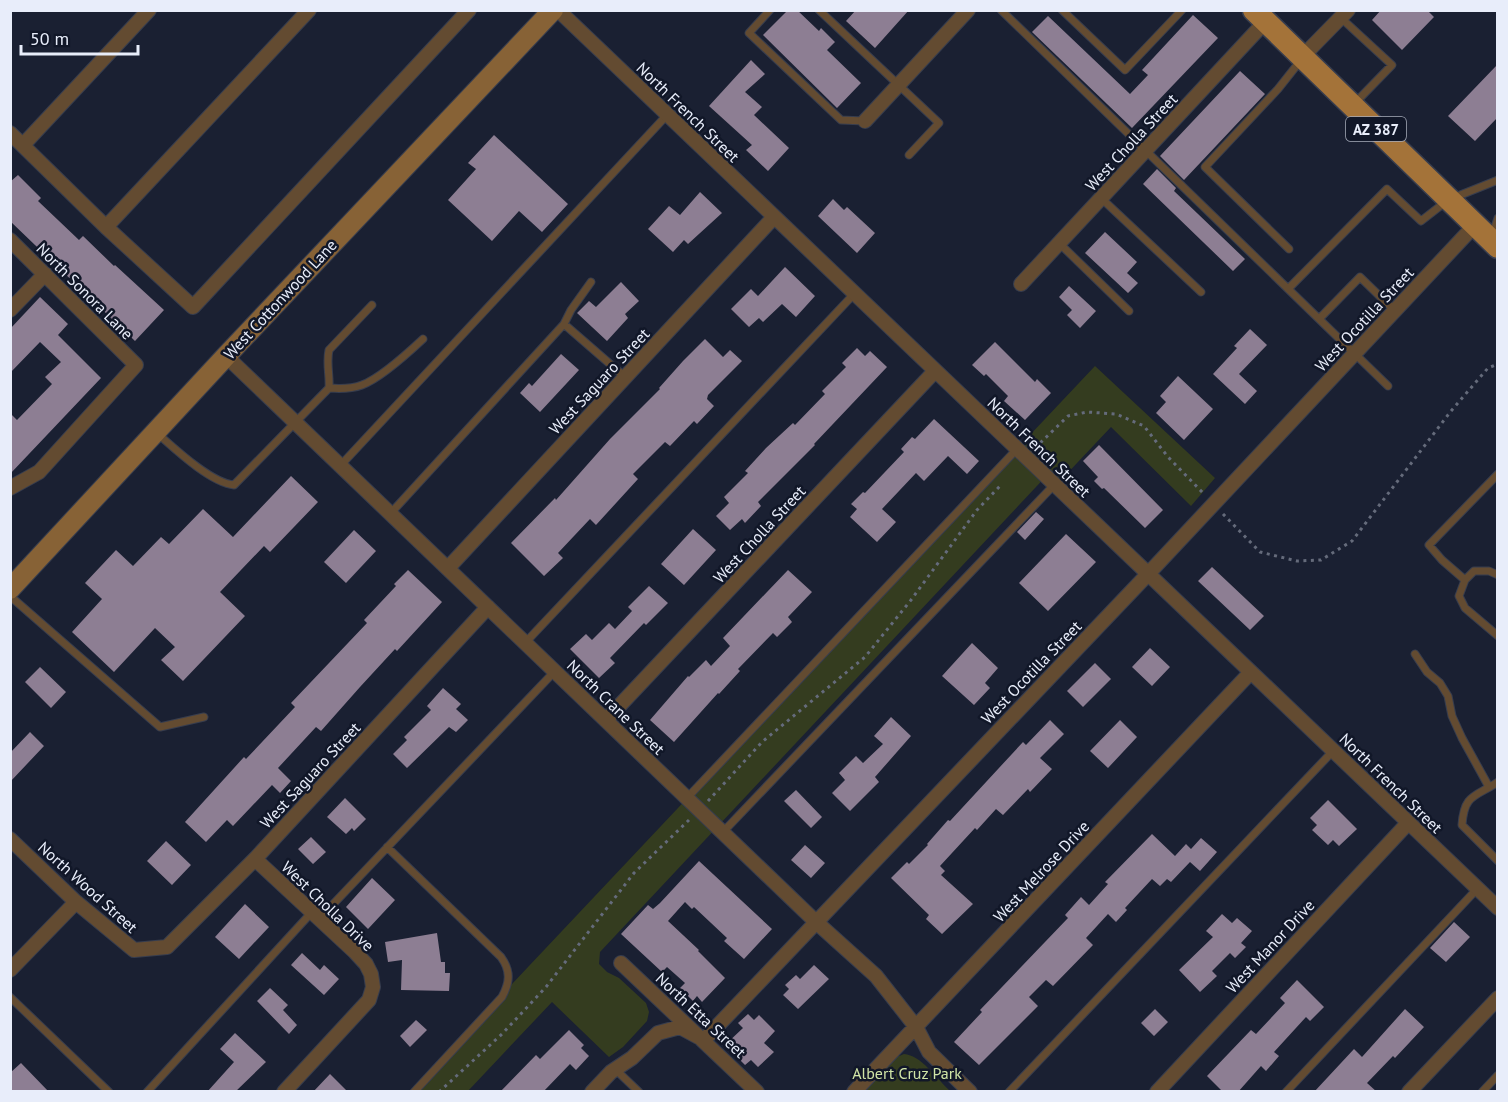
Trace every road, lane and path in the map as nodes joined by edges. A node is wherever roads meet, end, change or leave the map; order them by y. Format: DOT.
graph roads {
  1 [pos="149,10"];
  2 [pos="309,10"];
  3 [pos="470,10"];
  4 [pos="553,10"];
  5 [pos="558,10"];
  6 [pos="770,10"];
  7 [pos="819,10"];
  8 [pos="968,10"];
  9 [pos="1001,10"];
  10 [pos="1062,10"];
  11 [pos="1182,10"];
  12 [pos="1344,14"];
  13 [pos="1260,16"];
  14 [pos="1302,57"];
  15 [pos="898,85"];
  16 [pos="1352,106"];
  17 [pos="667,114"];
  18 [pos="865,121"];
  19 [pos="10,133"];
  20 [pos="23,145"];
  21 [pos="1145,151"];
  22 [pos="909,155"];
  23 [pos="1497,180"];
  24 [pos="1101,198"];
  25 [pos="1448,200"];
  26 [pos="774,217"];
  27 [pos="1497,218"];
  28 [pos="1474,225"];
  29 [pos="106,227"];
  30 [pos="10,240"];
  31 [pos="1059,243"];
  32 [pos="1494,244"];
  33 [pos="1289,249"];
  34 [pos="45,274"];
  35 [pos="591,282"];
  36 [pos="1021,284"];
  37 [pos="1288,290"];
  38 [pos="1201,292"];
  39 [pos="854,294"];
  40 [pos="372,305"];
  41 [pos="10,310"];
  42 [pos="1394,310"];
  43 [pos="1129,311"];
  44 [pos="1319,319"];
  45 [pos="564,324"];
  46 [pos="423,339"];
  47 [pos="1354,353"];
  48 [pos="226,356"];
  49 [pos="1497,364"];
  50 [pos="936,371"];
  51 [pos="625,377"];
  52 [pos="1388,386"];
  53 [pos="329,388"];
  54 [pos="296,423"];
  55 [pos="156,432"];
  56 [pos="1022,453"];
  57 [pos="340,466"];
  58 [pos="1497,474"];
  59 [pos="1002,484"];
  60 [pos="1054,485"];
  61 [pos="10,488"];
  62 [pos="1213,504"];
  63 [pos="390,514"];
  64 [pos="448,568"];
  65 [pos="1148,574"];
  66 [pos="1497,575"];
  67 [pos="1465,580"];
  68 [pos="10,589"];
  69 [pos="10,597"];
  70 [pos="488,607"];
  71 [pos="1497,636"];
  72 [pos="525,643"];
  73 [pos="1415,654"];
  74 [pos="555,671"];
  75 [pos="1251,672"];
  76 [pos="204,717"];
  77 [pos="606,720"];
  78 [pos="1333,751"];
  79 [pos="1497,782"];
  80 [pos="1489,787"];
  81 [pos="687,798"];
  82 [pos="700,810"];
  83 [pos="1408,822"];
  84 [pos="723,832"];
  85 [pos="10,839"];
  86 [pos="387,848"];
  87 [pos="255,859"];
  88 [pos="1497,861"];
  89 [pos="1477,889"];
  90 [pos="76,902"];
  91 [pos="1497,908"];
  92 [pos="316,915"];
  93 [pos="815,921"];
  94 [pos="621,963"];
  95 [pos="10,970"];
  96 [pos="10,997"];
  97 [pos="1497,998"];
  98 [pos="916,1028"];
  99 [pos="704,1040"];
  100 [pos="615,1069"];
  101 [pos="1497,1075"];
  102 [pos="110,1092"];
  103 [pos="147,1092"];
  104 [pos="284,1092"];
  105 [pos="414,1092"];
  106 [pos="439,1092"];
  107 [pos="592,1092"];
  108 [pos="639,1092"];
  109 [pos="758,1092"];
  110 [pos="854,1092"];
  111 [pos="970,1092"];
  112 [pos="1009,1092"];
  113 [pos="1157,1092"];
  114 [pos="1286,1092"];
  115 [pos="1409,1092"];
  116 [pos="1482,1092"];
  1 -- 20 [label="street"];
  2 -- 29 [label="street"];
  3 -- 29 [label="street"];
  4 -- 48 [label="main road, West Cottonwood Lane"];
  5 -- 17 [label="street, North French Street"];
  6 -- 18 [label="lane"];
  7 -- 15 [label="lane"];
  8 -- 15 [label="street"];
  9 -- 21 [label="lane"];
  10 -- 11 [label="lane"];
  12 -- 14 [label="street"];
  12 -- 16 [label="lane"];
  13 -- 14 [label="main road, AZ 387"];
  13 -- 21 [label="street, West Cholla Street"];
  14 -- 16 [label="main road, AZ 387"];
  14 -- 33 [label="lane"];
  15 -- 18 [label="street"];
  15 -- 22 [label="lane"];
  16 -- 25 [label="main road, AZ 387"];
  17 -- 26 [label="street, North French Street"];
  17 -- 57 [label="lane"];
  19 -- 20 [label="street"];
  20 -- 29 [label="street"];
  21 -- 24 [label="street, West Cholla Street"];
  21 -- 37 [label="lane"];
  23 -- 25 [label="lane"];
  24 -- 31 [label="street, West Cholla Street"];
  24 -- 38 [label="lane"];
  25 -- 28 [label="main road, AZ 387"];
  25 -- 37 [label="lane"];
  26 -- 39 [label="street, North French Street"];
  26 -- 51 [label="street, West Saguaro Street"];
  27 -- 32 [label="lane"];
  28 -- 32 [label="main road, AZ 387"];
  28 -- 42 [label="street, West Ocotilla Street"];
  30 -- 34 [label="street, North Sonora Lane"];
  31 -- 36 [label="street, West Cholla Street"];
  31 -- 43 [label="lane"];
  34 -- 41 [label="street"];
  34 -- 61 [label="street, North Sonora Lane"];
  35 -- 45 [label="lane"];
  37 -- 44 [label="lane"];
  39 -- 50 [label="street, North French Street"];
  39 -- 72 [label="lane"];
  40 -- 53 [label="lane"];
  42 -- 44 [label="lane"];
  42 -- 47 [label="street, West Ocotilla Street"];
  44 -- 47 [label="lane"];
  45 -- 51 [label="lane"];
  45 -- 63 [label="lane"];
  46 -- 53 [label="lane"];
  47 -- 52 [label="lane"];
  47 -- 62 [label="street, West Ocotilla Street"];
  48 -- 54 [label="street, North Crane Street"];
  48 -- 55 [label="main road, West Cottonwood Lane"];
  49 -- 62 [label="path"];
  50 -- 56 [label="street, North French Street"];
  50 -- 77 [label="street, West Cholla Street"];
  51 -- 64 [label="street, West Saguaro Street"];
  53 -- 54 [label="lane"];
  54 -- 55 [label="lane"];
  54 -- 57 [label="street, North Crane Street"];
  55 -- 68 [label="main road, West Cottonwood Lane"];
  56 -- 60 [label="street, North French Street"];
  56 -- 62 [label="path"];
  56 -- 81 [label="lane"];
  57 -- 63 [label="street, North Crane Street"];
  58 -- 67 [label="lane"];
  59 -- 82 [label="path"];
  60 -- 65 [label="street, North French Street"];
  60 -- 84 [label="lane"];
  62 -- 65 [label="street, West Ocotilla Street"];
  63 -- 64 [label="street, North Crane Street"];
  64 -- 70 [label="street, North Crane Street"];
  65 -- 75 [label="street, North French Street"];
  65 -- 93 [label="street, West Ocotilla Street"];
  66 -- 67 [label="lane"];
  67 -- 71 [label="lane"];
  69 -- 76 [label="lane"];
  70 -- 72 [label="street, North Crane Street"];
  70 -- 87 [label="street, West Saguaro Street"];
  72 -- 74 [label="street, North Crane Street"];
  73 -- 80 [label="lane"];
  74 -- 77 [label="street, North Crane Street"];
  74 -- 86 [label="lane"];
  75 -- 78 [label="street, North French Street"];
  75 -- 98 [label="street, West Melrose Drive"];
  77 -- 81 [label="street, North Crane Street"];
  78 -- 83 [label="street, North French Street"];
  78 -- 112 [label="lane"];
  79 -- 80 [label="lane"];
  80 -- 88 [label="lane"];
  81 -- 82 [label="street, North Crane Street"];
  82 -- 84 [label="street, North Crane Street"];
  82 -- 106 [label="path"];
  83 -- 89 [label="street, North French Street"];
  83 -- 113 [label="street, West Manor Drive"];
  84 -- 93 [label="street, North Crane Street"];
  85 -- 90 [label="street, North Wood Street"];
  86 -- 92 [label="lane"];
  86 -- 105 [label="lane"];
  87 -- 90 [label="street, North Wood Street"];
  87 -- 92 [label="street, West Cholla Drive"];
  89 -- 91 [label="street, North French Street"];
  89 -- 114 [label="lane"];
  90 -- 95 [label="street"];
  92 -- 103 [label="lane"];
  92 -- 104 [label="street, West Cholla Drive"];
  93 -- 98 [label="street, North Crane Street"];
  93 -- 99 [label="street, West Ocotilla Street"];
  94 -- 99 [label="street, North Etta Street"];
  96 -- 102 [label="lane"];
  97 -- 115 [label="street"];
  98 -- 110 [label="street, West Melrose Drive"];
  98 -- 111 [label="street, North Crane Street"];
  99 -- 100 [label="street"];
  99 -- 109 [label="street, North Etta Street"];
  100 -- 107 [label="street"];
  100 -- 108 [label="lane"];
  101 -- 116 [label="lane"];
}
